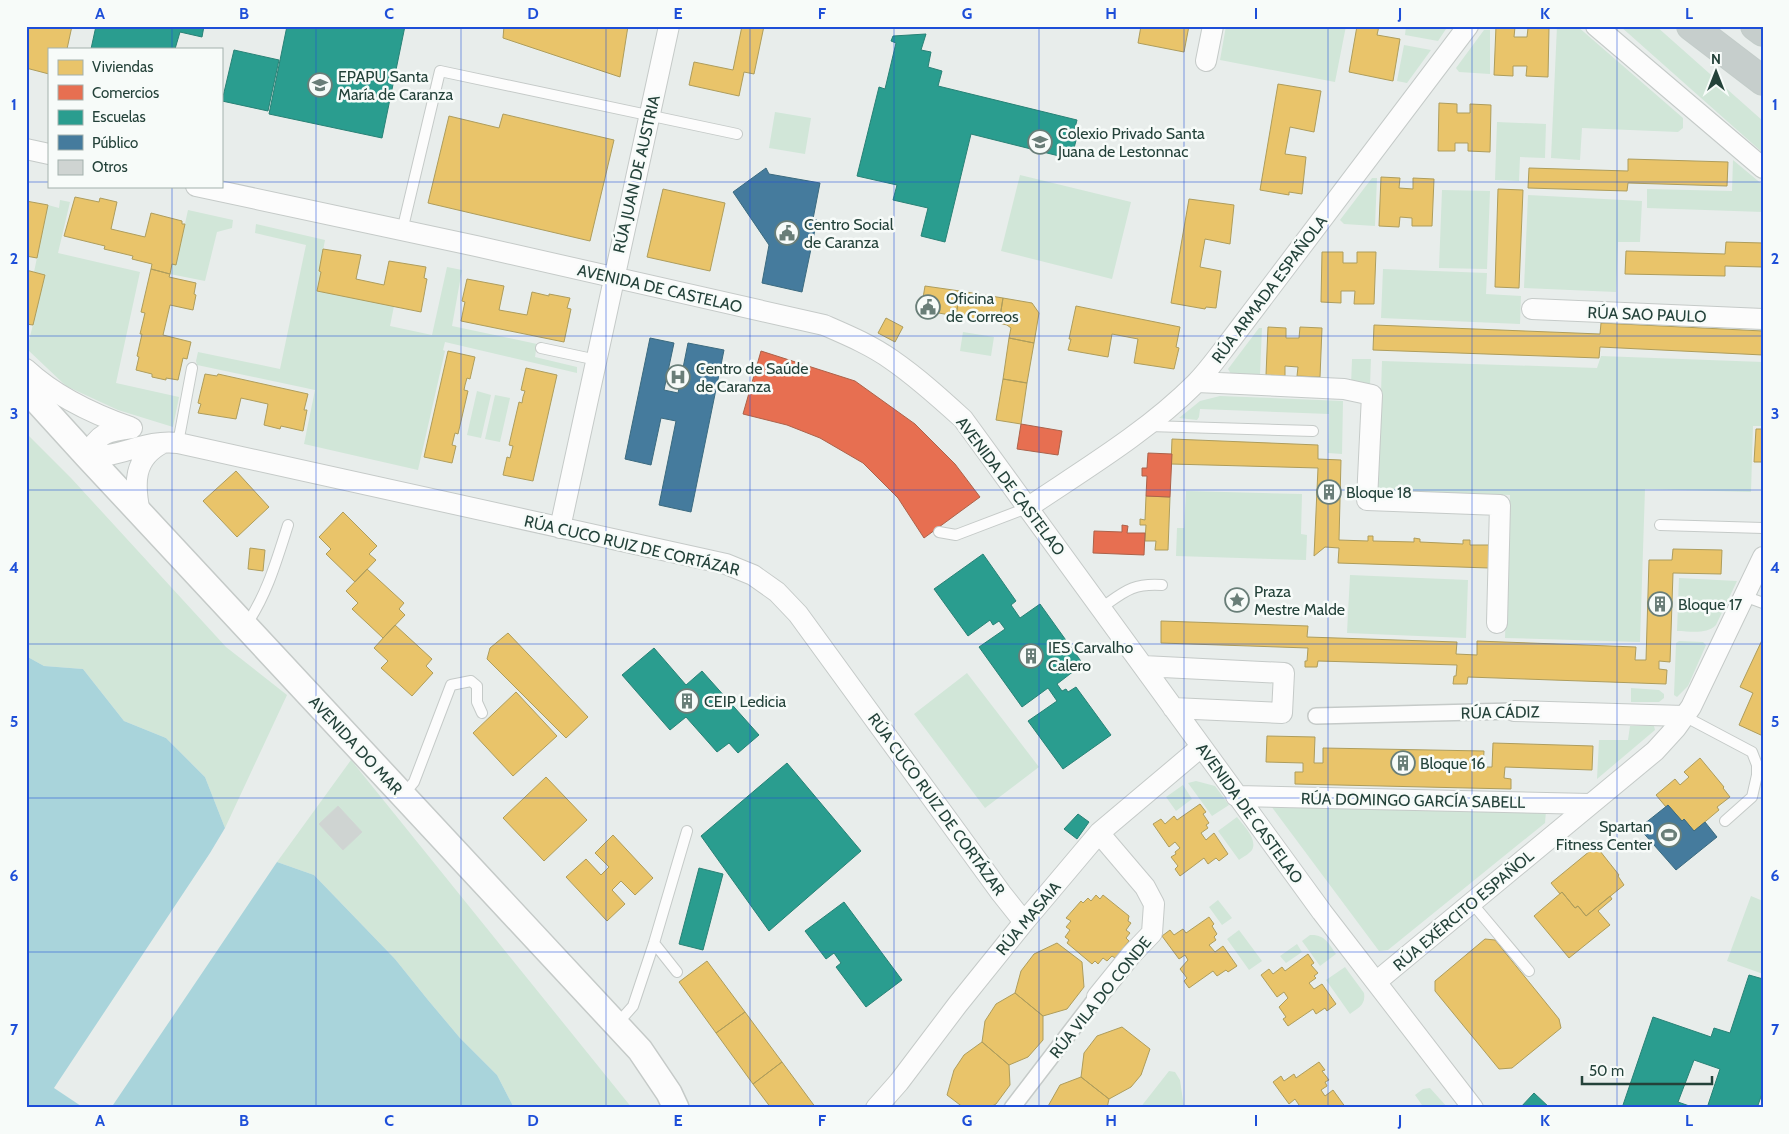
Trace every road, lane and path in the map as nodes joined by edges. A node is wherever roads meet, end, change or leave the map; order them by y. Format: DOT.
graph roads {
  1 [pos="669,26"];
  2 [pos="1213,26"];
  3 [pos="1468,26"];
  4 [pos="1596,26"];
  5 [pos="1691,26"];
  6 [pos="1755,26"];
  7 [pos="1763,32"];
  8 [pos="1721,48"];
  9 [pos="1206,61"];
  10 [pos="1763,82"];
  11 [pos="1763,95"];
  12 [pos="650,116"];
  13 [pos="737,134"];
  14 [pos="26,149"];
  15 [pos="48,154"];
  16 [pos="1763,168"];
  17 [pos="205,188"];
  18 [pos="402,230"];
  19 [pos="614,277"];
  20 [pos="1532,309"];
  21 [pos="1763,319"];
  22 [pos="541,348"];
  23 [pos="597,360"];
  24 [pos="192,368"];
  25 [pos="26,369"];
  26 [pos="1197,382"];
  27 [pos="26,389"];
  28 [pos="1146,426"];
  29 [pos="132,428"];
  30 [pos="1313,431"];
  31 [pos="172,442"];
  32 [pos="86,456"];
  33 [pos="1027,508"];
  34 [pos="140,513"];
  35 [pos="288,525"];
  36 [pos="1660,525"];
  37 [pos="560,528"];
  38 [pos="1763,528"];
  39 [pos="939,532"];
  40 [pos="1763,557"];
  41 [pos="1162,585"];
  42 [pos="1744,596"];
  43 [pos="1763,603"];
  44 [pos="1101,608"];
  45 [pos="1496,623"];
  46 [pos="245,626"];
  47 [pos="1143,666"];
  48 [pos="1173,708"];
  49 [pos="1514,711"];
  50 [pos="482,713"];
  51 [pos="1316,716"];
  52 [pos="1684,716"];
  53 [pos="1201,747"];
  54 [pos="403,795"];
  55 [pos="1236,796"];
  56 [pos="1590,804"];
  57 [pos="1726,821"];
  58 [pos="687,831"];
  59 [pos="1099,833"];
  60 [pos="1472,902"];
  61 [pos="1024,922"];
  62 [pos="654,943"];
  63 [pos="1529,971"];
  64 [pos="677,972"];
  65 [pos="1376,982"];
  66 [pos="1097,997"];
  67 [pos="617,1025"];
  68 [pos="676,1108"];
  69 [pos="876,1108"];
  70 [pos="1012,1108"];
  71 [pos="1474,1108"];
  1 -- 12 [label="street, RÚA JUAN DE AUSTRIA"];
  2 -- 9 [label="street"];
  3 -- 26 [label="street, RÚA ARMADA ESPAÑOLA"];
  4 -- 16 [label="street"];
  5 -- 8 [label="highway"];
  6 -- 7 [label="highway"];
  8 -- 10 [label="highway"];
  8 -- 11 [label="highway"];
  12 -- 13 [label="lane"];
  12 -- 18 [label="lane"];
  12 -- 19 [label="street, RÚA JUAN DE AUSTRIA"];
  14 -- 15 [label="street"];
  17 -- 18 [label="street, AVENIDA DE CASTELAO"];
  18 -- 19 [label="street, AVENIDA DE CASTELAO"];
  19 -- 23 [label="street, RÚA JUAN DE AUSTRIA"];
  19 -- 33 [label="street, AVENIDA DE CASTELAO"];
  20 -- 21 [label="street, RÚA SAO PAULO"];
  22 -- 23 [label="lane"];
  23 -- 37 [label="street, RÚA JUAN DE AUSTRIA"];
  24 -- 31 [label="lane"];
  25 -- 29 [label="street"];
  26 -- 28 [label="street, RÚA ARMADA ESPAÑOLA"];
  26 -- 45 [label="street"];
  27 -- 32 [label="street, AVENIDA DO MAR"];
  28 -- 30 [label="lane"];
  28 -- 33 [label="street, RÚA ARMADA ESPAÑOLA"];
  29 -- 31 [label="street"];
  29 -- 32 [label="street"];
  31 -- 32 [label="street"];
  31 -- 34 [label="street"];
  31 -- 37 [label="street, RÚA CUCO RUIZ DE CORTÁZAR"];
  32 -- 34 [label="street, AVENIDA DO MAR"];
  33 -- 39 [label="lane"];
  33 -- 44 [label="street, AVENIDA DE CASTELAO"];
  34 -- 46 [label="street, AVENIDA DO MAR"];
  35 -- 46 [label="lane"];
  36 -- 38 [label="lane"];
  37 -- 61 [label="street, RÚA CUCO RUIZ DE CORTÁZAR"];
  40 -- 42 [label="street, RÚA EXÉRCITO ESPAÑOL"];
  41 -- 44 [label="lane"];
  42 -- 43 [label="lane"];
  42 -- 52 [label="street, RÚA EXÉRCITO ESPAÑOL"];
  44 -- 47 [label="street, AVENIDA DE CASTELAO"];
  46 -- 54 [label="street, AVENIDA DO MAR"];
  47 -- 48 [label="street, AVENIDA DE CASTELAO"];
  47 -- 48 [label="street"];
  48 -- 53 [label="street, AVENIDA DE CASTELAO"];
  49 -- 51 [label="street, RÚA CÁDIZ"];
  49 -- 52 [label="street, RÚA CÁDIZ"];
  50 -- 54 [label="lane"];
  52 -- 56 [label="street, RÚA EXÉRCITO ESPAÑOL"];
  52 -- 57 [label="lane"];
  53 -- 55 [label="street, AVENIDA DE CASTELAO"];
  53 -- 59 [label="street, RÚA MASAIA"];
  54 -- 67 [label="street, AVENIDA DO MAR"];
  55 -- 56 [label="street, RÚA DOMINGO GARCÍA SABELL"];
  55 -- 65 [label="street, AVENIDA DE CASTELAO"];
  56 -- 60 [label="street, RÚA EXÉRCITO ESPAÑOL"];
  58 -- 62 [label="lane"];
  59 -- 61 [label="street, RÚA MASAIA"];
  59 -- 66 [label="street, RÚA VILA DO CONDE"];
  60 -- 63 [label="lane"];
  60 -- 65 [label="street, RÚA EXÉRCITO ESPAÑOL"];
  61 -- 69 [label="street, RÚA MASAIA"];
  62 -- 64 [label="lane"];
  62 -- 67 [label="lane"];
  65 -- 71 [label="street, AVENIDA DE CASTELAO"];
  66 -- 70 [label="street, RÚA VILA DO CONDE"];
  67 -- 68 [label="street, AVENIDA DO MAR"];
}
